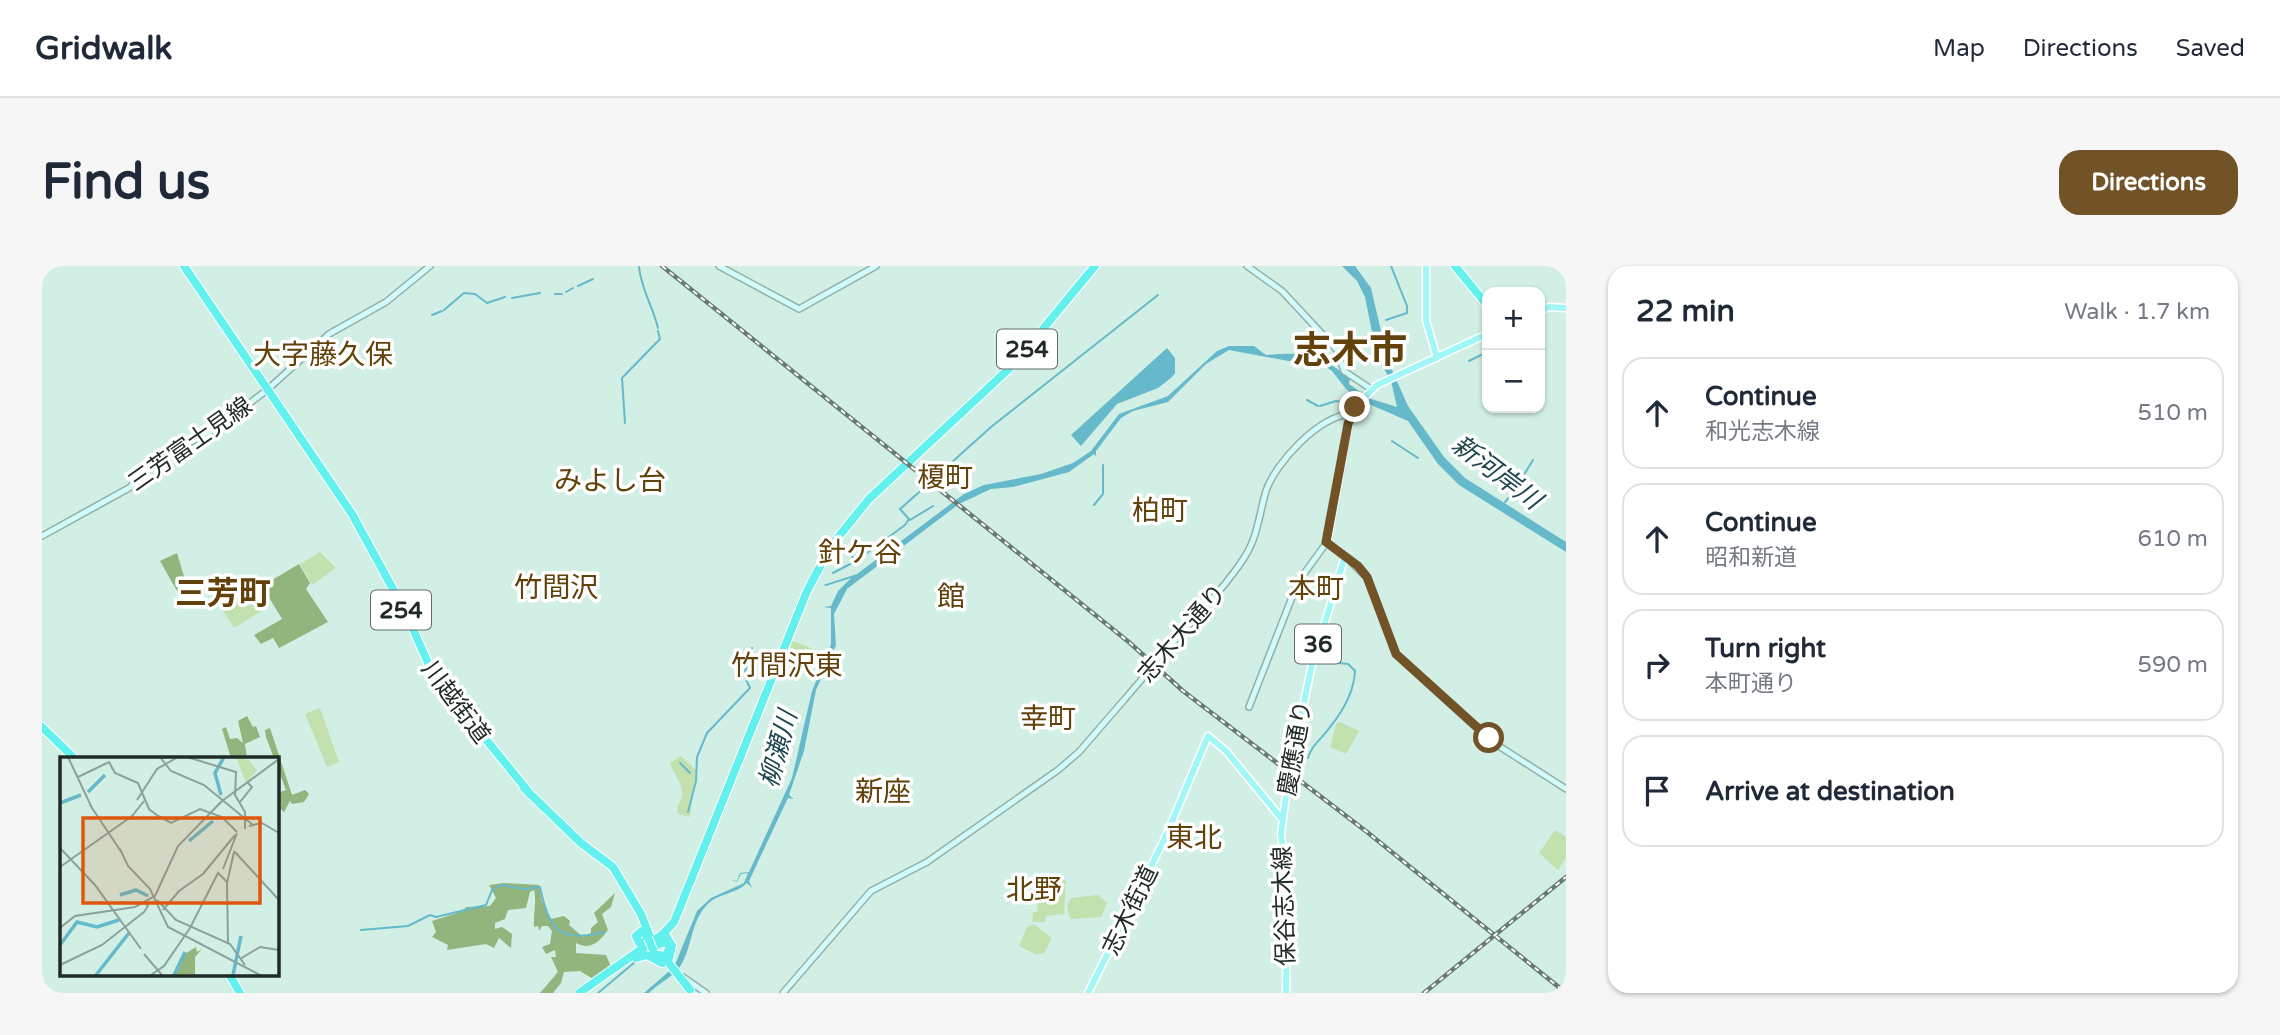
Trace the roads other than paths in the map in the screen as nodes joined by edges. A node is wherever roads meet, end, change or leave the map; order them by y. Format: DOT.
graph roads {
  1 [pos="182,266"];
  2 [pos="430,266"];
  3 [pos="719,266"];
  4 [pos="876,266"];
  5 [pos="1096,266"];
  6 [pos="1247,266"];
  7 [pos="1426,266"];
  8 [pos="1456,266"];
  9 [pos="1482,298"];
  10 [pos="1566,308"];
  11 [pos="1545,309"];
  12 [pos="1482,336"];
  13 [pos="1437,358"];
  14 [pos="267,390"];
  15 [pos="1370,390"];
  16 [pos="1351,414"];
  17 [pos="42,536"];
  18 [pos="1326,542"];
  19 [pos="1345,556"];
  20 [pos="1249,707"];
  21 [pos="42,729"];
  22 [pos="70,757"];
  23 [pos="1566,789"];
  24 [pos="1282,819"];
  25 [pos="681,910"];
  26 [pos="641,915"];
  27 [pos="668,935"];
  28 [pos="656,954"];
  29 [pos="617,970"];
  30 [pos="232,976"];
  31 [pos="690,990"];
  32 [pos="242,993"];
  33 [pos="581,993"];
  34 [pos="706,993"];
  35 [pos="783,993"];
  36 [pos="1088,993"];
  37 [pos="1286,993"];
  1 -- 14 [label="highway, 川越街道 / 254"];
  2 -- 14 [label="main road, 三芳富士見線"];
  3 -- 4 [label="main road"];
  5 -- 25 [label="highway, 254"];
  6 -- 15 [label="main road"];
  7 -- 13 [label="main road"];
  8 -- 9 [label="highway"];
  10 -- 11 [label="main road"];
  12 -- 13 [label="main road"];
  13 -- 15 [label="main road"];
  14 -- 17 [label="main road, 三芳富士見線"];
  14 -- 26 [label="highway, 川越街道 / 254"];
  15 -- 16 [label="main road"];
  16 -- 18 [label="main road"];
  16 -- 35 [label="main road, 志木大通り, bridge"];
  18 -- 19 [label="main road"];
  18 -- 20 [label="main road"];
  19 -- 23 [label="main road"];
  19 -- 24 [label="main road, 慶應通り / 36, bridge"];
  21 -- 22 [label="highway"];
  24 -- 36 [label="main road, 志木街道"];
  24 -- 37 [label="main road, 保谷志木線 / 36"];
  25 -- 27 [label="highway, 254"];
  25 -- 27 [label="highway"];
  25 -- 28 [label="highway, 254"];
  26 -- 27 [label="highway"];
  26 -- 28 [label="highway, 川越街道 / 254"];
  26 -- 28 [label="highway"];
  27 -- 28 [label="highway"];
  27 -- 28 [label="highway"];
  27 -- 28 [label="highway"];
  28 -- 29 [label="highway"];
  28 -- 29 [label="highway"];
  28 -- 31 [label="highway, 254"];
  28 -- 33 [label="highway"];
  29 -- 33 [label="highway"];
  30 -- 32 [label="highway"];
  31 -- 34 [label="main road"];
}
